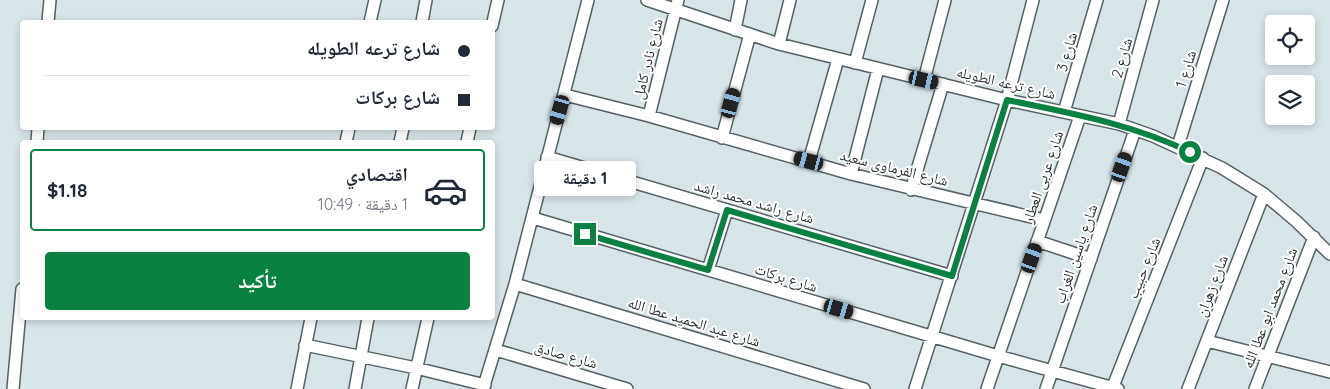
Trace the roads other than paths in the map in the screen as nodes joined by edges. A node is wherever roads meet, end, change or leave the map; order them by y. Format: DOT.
graph roads {
  1 [pos="50,0"];
  2 [pos="375,0"];
  3 [pos="426,0"];
  4 [pos="498,0"];
  5 [pos="588,0"];
  6 [pos="647,0"];
  7 [pos="741,0"];
  8 [pos="790,0"];
  9 [pos="872,0"];
  10 [pos="945,0"];
  11 [pos="1033,0"];
  12 [pos="1097,0"];
  13 [pos="1154,0"];
  14 [pos="1223,0"];
  15 [pos="677,5"];
  16 [pos="48,20"];
  17 [pos="370,20"];
  18 [pos="422,20"];
  19 [pos="493,20"];
  20 [pos="735,30"];
  21 [pos="750,34"];
  22 [pos="779,44"];
  23 [pos="838,59"];
  24 [pos="855,63"];
  25 [pos="878,70"];
  26 [pos="924,80"];
  27 [pos="943,84"];
  28 [pos="565,95"];
  29 [pos="1007,100"];
  30 [pos="1064,112"];
  31 [pos="649,116"];
  32 [pos="1080,116"];
  33 [pos="1118,124"];
  34 [pos="1135,130"];
  35 [pos="722,138"];
  36 [pos="1178,146"];
  37 [pos="547,157"];
  38 [pos="1203,158"];
  39 [pos="809,161"];
  40 [pos="851,174"];
  41 [pos="911,190"];
  42 [pos="1264,194"];
  43 [pos="975,202"];
  44 [pos="727,210"];
  45 [pos="533,218"];
  46 [pos="1044,220"];
  47 [pos="1314,237"];
  48 [pos="1037,242"];
  49 [pos="1330,254"];
  50 [pos="1091,259"];
  51 [pos="708,270"];
  52 [pos="952,276"];
  53 [pos="515,284"];
  54 [pos="20,311"];
  55 [pos="311,320"];
  56 [pos="368,320"];
  57 [pos="428,320"];
  58 [pos="932,337"];
  59 [pos="1207,341"];
  60 [pos="305,345"];
  61 [pos="496,350"];
  62 [pos="998,356"];
  63 [pos="1267,356"];
  64 [pos="360,357"];
  65 [pos="416,368"];
  66 [pos="1053,370"];
  67 [pos="1330,372"];
  68 [pos="484,387"];
  69 [pos="13,389"];
  70 [pos="297,389"];
  71 [pos="355,389"];
  72 [pos="412,389"];
  73 [pos="627,389"];
  74 [pos="864,389"];
  75 [pos="915,389"];
  76 [pos="987,389"];
  77 [pos="1046,389"];
  78 [pos="1114,389"];
  79 [pos="1188,389"];
  80 [pos="1255,389"];
  1 -- 16 [label="street"];
  2 -- 17 [label="street"];
  3 -- 18 [label="street"];
  4 -- 19 [label="street"];
  5 -- 28 [label="street"];
  6 -- 15 [label="street, شارع ترعه الطويله"];
  7 -- 20 [label="street"];
  8 -- 22 [label="street"];
  9 -- 24 [label="street"];
  10 -- 26 [label="street"];
  11 -- 29 [label="street"];
  12 -- 30 [label="street, شارع 3"];
  13 -- 33 [label="street, شارع 2"];
  14 -- 36 [label="street, شارع 1"];
  15 -- 20 [label="street, شارع ترعه الطويله"];
  15 -- 31 [label="street, شارع نادر كامل"];
  20 -- 21 [label="street, شارع ترعه الطويله"];
  21 -- 22 [label="street, شارع ترعه الطويله"];
  21 -- 35 [label="street"];
  22 -- 23 [label="street, شارع ترعه الطويله"];
  23 -- 24 [label="street, شارع ترعه الطويله"];
  23 -- 39 [label="street"];
  24 -- 25 [label="street, شارع ترعه الطويله"];
  25 -- 26 [label="street, شارع ترعه الطويله"];
  25 -- 40 [label="street"];
  26 -- 27 [label="street, شارع ترعه الطويله"];
  27 -- 29 [label="street, شارع ترعه الطويله"];
  27 -- 41 [label="street"];
  28 -- 31 [label="street, شارع الفرماوى سعيد"];
  28 -- 37 [label="street"];
  29 -- 30 [label="street, شارع ترعه الطويله"];
  29 -- 43 [label="street"];
  30 -- 32 [label="street, شارع ترعه الطويله"];
  31 -- 35 [label="street, شارع الفرماوى سعيد"];
  32 -- 33 [label="street, شارع ترعه الطويله"];
  32 -- 46 [label="street, شارع عربى العطار"];
  33 -- 34 [label="street, شارع ترعه الطويله"];
  34 -- 36 [label="street, شارع ترعه الطويله"];
  34 -- 50 [label="street, شارع ياسين الغراب"];
  35 -- 39 [label="street, شارع الفرماوى سعيد"];
  36 -- 38 [label="street, شارع ترعه الطويله"];
  37 -- 44 [label="street, شارع راشد محمد راشد"];
  37 -- 45 [label="street"];
  38 -- 42 [label="street, شارع ترعه الطويله"];
  38 -- 78 [label="street, شارع حبيب"];
  39 -- 40 [label="street, شارع الفرماوى سعيد"];
  40 -- 41 [label="street, شارع الفرماوى سعيد"];
  41 -- 43 [label="street, شارع الفرماوى سعيد"];
  42 -- 47 [label="street, شارع ترعه الطويله"];
  42 -- 59 [label="street, شارع زهران"];
  43 -- 46 [label="street, شارع الفرماوى سعيد"];
  43 -- 52 [label="street"];
  44 -- 51 [label="street"];
  44 -- 52 [label="street, شارع راشد محمد راشد"];
  45 -- 51 [label="street, شارع بركات"];
  45 -- 53 [label="street"];
  46 -- 48 [label="street, شارع عربى العطار"];
  47 -- 49 [label="street, شارع ترعه الطويله"];
  47 -- 63 [label="street, شارع محمد ابو عطا الله"];
  48 -- 50 [label="street"];
  48 -- 62 [label="street, شارع عربى العطار"];
  50 -- 66 [label="street, شارع ياسين الغراب"];
  51 -- 58 [label="street, شارع بركات"];
  52 -- 58 [label="street"];
  53 -- 61 [label="street"];
  53 -- 74 [label="street, شارع عبد الحميد عطا الله"];
  54 -- 69 [label="street"];
  55 -- 60 [label="street"];
  56 -- 64 [label="street"];
  57 -- 65 [label="street"];
  58 -- 62 [label="street, شارع بركات"];
  58 -- 75 [label="street"];
  59 -- 63 [label="street"];
  59 -- 79 [label="street, شارع زهران"];
  60 -- 64 [label="street"];
  60 -- 70 [label="street"];
  61 -- 68 [label="street"];
  61 -- 73 [label="street, شارع صادق"];
  62 -- 66 [label="street, شارع بركات"];
  62 -- 76 [label="street, شارع عربى العطار"];
  63 -- 67 [label="street"];
  63 -- 80 [label="street, شارع محمد ابو عطا الله"];
  64 -- 65 [label="street"];
  64 -- 71 [label="street"];
  65 -- 68 [label="street"];
  65 -- 72 [label="street"];
  66 -- 77 [label="street, شارع ياسين الغراب"];
  66 -- 78 [label="street, شارع بركات"];
}
